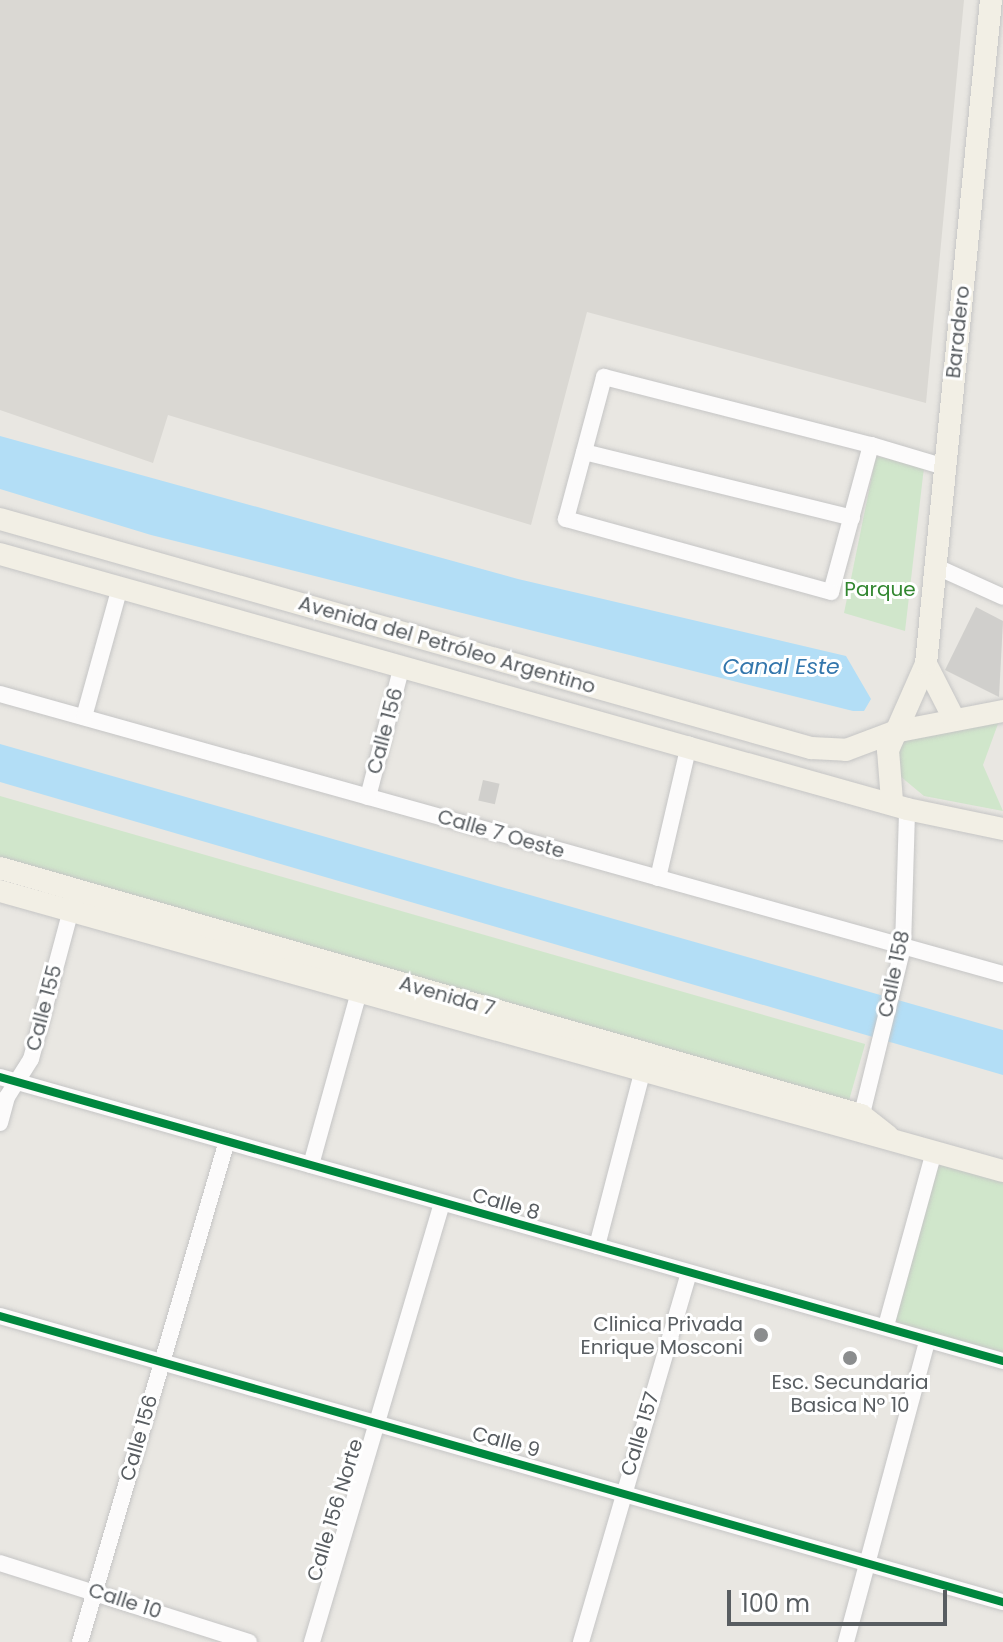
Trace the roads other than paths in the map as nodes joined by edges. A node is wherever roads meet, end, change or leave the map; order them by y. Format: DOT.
graph roads {
  1 [pos="991,0"];
  2 [pos="871,445"];
  3 [pos="584,452"];
  4 [pos="945,467"];
  5 [pos="852,518"];
  6 [pos="0,519"];
  7 [pos="0,554"];
  8 [pos="937,567"];
  9 [pos="120,587"];
  10 [pos="1003,597"];
  11 [pos="926,664"];
  12 [pos="402,666"];
  13 [pos="0,694"];
  14 [pos="1003,711"];
  15 [pos="84,717"];
  16 [pos="954,719"];
  17 [pos="894,732"];
  18 [pos="689,745"];
  19 [pos="368,797"];
  20 [pos="900,805"];
  21 [pos="1002,828"];
  22 [pos="0,868"];
  23 [pos="658,878"];
  24 [pos="75,888"];
  25 [pos="0,891"];
  26 [pos="71,911"];
  27 [pos="903,947"];
  28 [pos="1003,974"];
  29 [pos="361,982"];
  30 [pos="645,1064"];
  31 [pos="0,1077"];
  32 [pos="18,1083"];
  33 [pos="0,1123"];
  34 [pos="859,1125"];
  35 [pos="227,1141"];
  36 [pos="934,1152"];
  37 [pos="311,1165"];
  38 [pos="1003,1171"];
  39 [pos="442,1203"];
  40 [pos="597,1246"];
  41 [pos="689,1273"];
  42 [pos="0,1316"];
  43 [pos="886,1326"];
  44 [pos="927,1341"];
  45 [pos="161,1360"];
  46 [pos="1003,1361"];
  47 [pos="378,1423"];
  48 [pos="623,1490"];
  49 [pos="870,1561"];
  50 [pos="0,1563"];
  51 [pos="95,1591"];
  52 [pos="1003,1602"];
  53 [pos="80,1642"];
  54 [pos="249,1642"];
  55 [pos="312,1642"];
  56 [pos="581,1642"];
  57 [pos="846,1642"];
  1 -- 4 [label="main road, Baradero"];
  2 -- 3 [label="street"];
  2 -- 4 [label="street"];
  2 -- 5 [label="street"];
  3 -- 5 [label="street"];
  3 -- 5 [label="street"];
  4 -- 8 [label="main road, Baradero"];
  6 -- 17 [label="main road, Avenida del Petróleo Argentino"];
  7 -- 9 [label="main road, Avenida del Petróleo Argentino"];
  8 -- 10 [label="street"];
  8 -- 11 [label="main road, Baradero"];
  9 -- 12 [label="main road, Avenida del Petróleo Argentino"];
  9 -- 15 [label="street"];
  11 -- 16 [label="main road"];
  11 -- 17 [label="main road, Baradero"];
  12 -- 18 [label="main road, Avenida del Petróleo Argentino"];
  12 -- 19 [label="street, Calle 156"];
  13 -- 15 [label="street, Calle 7 Oeste"];
  14 -- 16 [label="main road, Avenida del Petróleo Argentino"];
  15 -- 19 [label="street, Calle 7 Oeste"];
  16 -- 17 [label="main road, Avenida del Petróleo Argentino"];
  17 -- 20 [label="main road, Baradero"];
  18 -- 20 [label="main road, Avenida del Petróleo Argentino"];
  18 -- 23 [label="street"];
  19 -- 23 [label="street, Calle 7 Oeste"];
  20 -- 21 [label="main road, Avenida del Petróleo Argentino"];
  20 -- 27 [label="street, Calle 158"];
  22 -- 24 [label="main road, Avenida 7"];
  23 -- 27 [label="street, Calle 7 Oeste"];
  24 -- 26 [label="street, Calle 155"];
  24 -- 29 [label="main road, Avenida 7"];
  25 -- 26 [label="main road, Avenida 7"];
  26 -- 29 [label="main road, Avenida 7"];
  26 -- 32 [label="street, Calle 155"];
  27 -- 28 [label="street, Calle 7 Oeste"];
  27 -- 34 [label="street, Calle 158"];
  29 -- 30 [label="main road, Avenida 7"];
  29 -- 37 [label="street"];
  30 -- 34 [label="main road, Avenida 7"];
  30 -- 40 [label="street"];
  31 -- 32 [label="street, Calle 8"];
  32 -- 33 [label="street, Calle 155"];
  32 -- 35 [label="street, Calle 8"];
  34 -- 36 [label="main road, Avenida 7"];
  35 -- 37 [label="street, Calle 8"];
  35 -- 45 [label="street, Calle 156"];
  36 -- 38 [label="main road, Avenida 7"];
  36 -- 43 [label="street"];
  37 -- 39 [label="street, Calle 8"];
  39 -- 40 [label="street, Calle 8"];
  39 -- 47 [label="street, Calle 156 Norte"];
  40 -- 41 [label="street, Calle 8"];
  41 -- 43 [label="street, Calle 8"];
  41 -- 48 [label="street, Calle 157"];
  42 -- 45 [label="street, Calle 9"];
  43 -- 44 [label="street, Calle 8"];
  44 -- 46 [label="street, Calle 8"];
  44 -- 49 [label="street"];
  45 -- 47 [label="street, Calle 9"];
  45 -- 51 [label="street, Calle 156"];
  47 -- 48 [label="street, Calle 9"];
  47 -- 55 [label="street, Calle 156 Norte"];
  48 -- 49 [label="street, Calle 9"];
  48 -- 56 [label="street, Calle 157"];
  49 -- 52 [label="street, Calle 9"];
  49 -- 57 [label="street"];
  50 -- 51 [label="street, Calle 10"];
  51 -- 53 [label="street, Calle 156"];
  51 -- 54 [label="street, Calle 10"];
}
